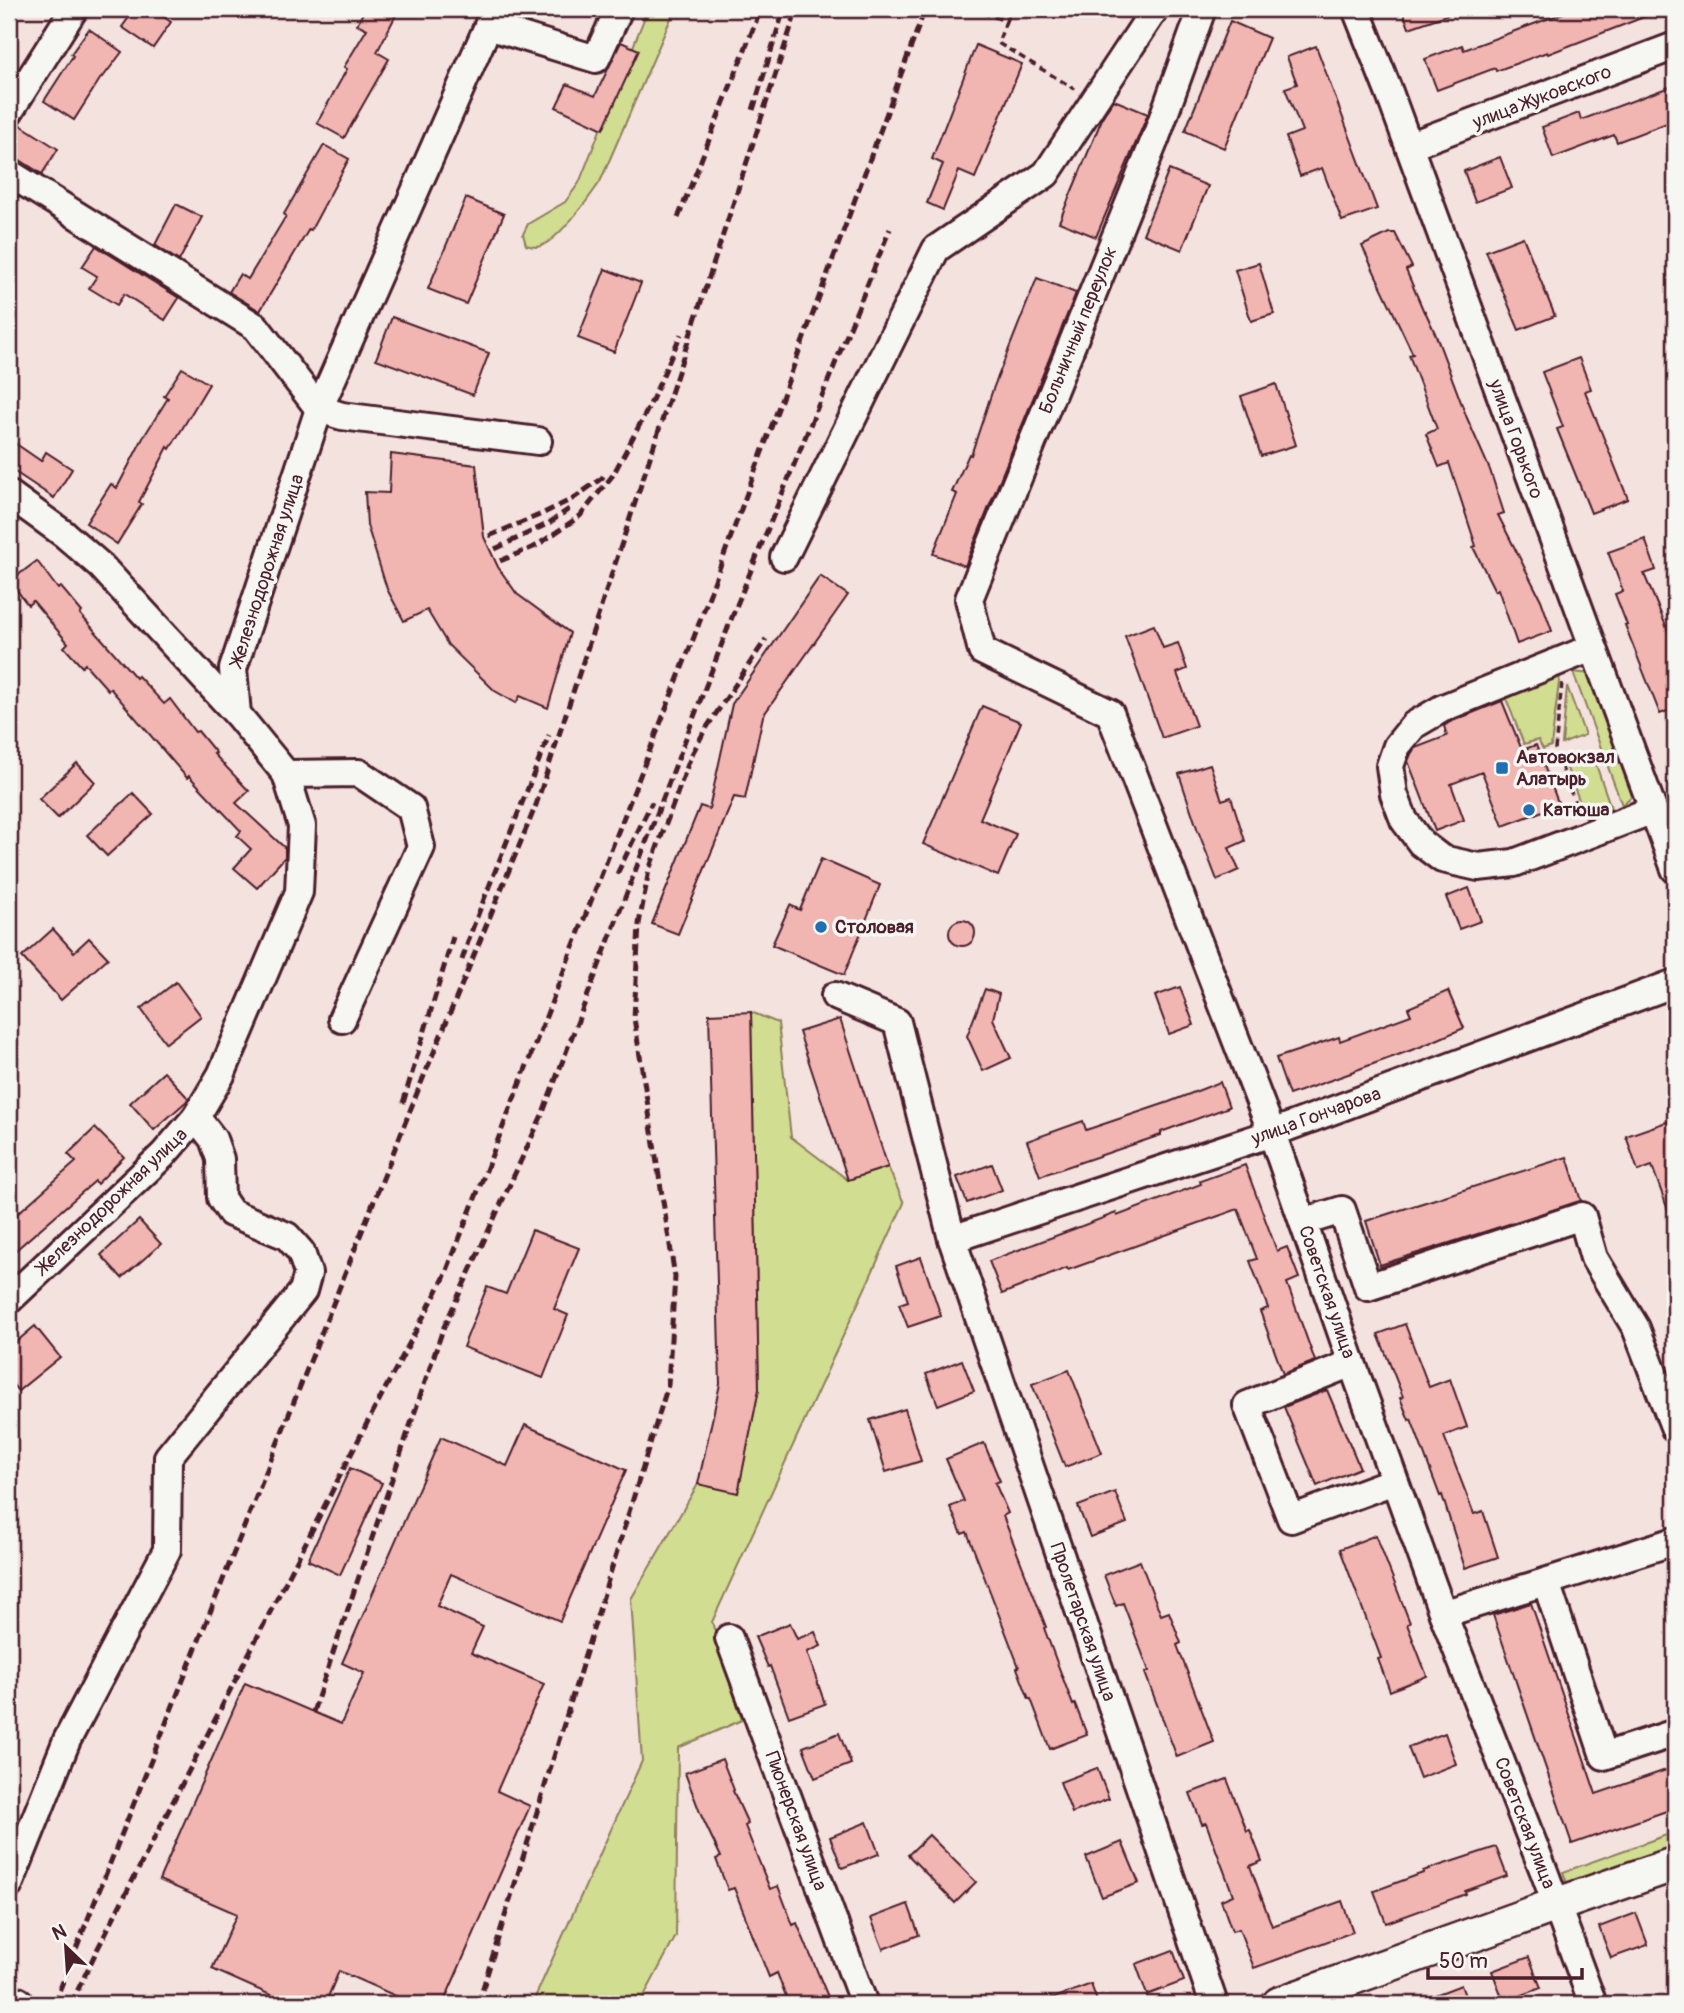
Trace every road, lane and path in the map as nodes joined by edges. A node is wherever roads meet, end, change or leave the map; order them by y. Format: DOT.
graph roads {
  1 [pos="74,9"];
  2 [pos="620,9"];
  3 [pos="971,9"];
  4 [pos="1011,9"];
  5 [pos="1155,9"];
  6 [pos="1202,9"];
  7 [pos="1356,9"];
  8 [pos="490,17"];
  9 [pos="1006,22"];
  10 [pos="1675,47"];
  11 [pos="1094,100"];
  12 [pos="9,112"];
  13 [pos="1409,146"];
  14 [pos="9,173"];
  15 [pos="319,410"];
  16 [pos="538,441"];
  17 [pos="9,494"];
  18 [pos="784,557"];
  19 [pos="1592,648"];
  20 [pos="982,651"];
  21 [pos="1557,661"];
  22 [pos="237,714"];
  23 [pos="286,774"];
  24 [pos="1653,810"];
  25 [pos="1587,834"];
  26 [pos="1675,869"];
  27 [pos="1675,983"];
  28 [pos="835,996"];
  29 [pos="342,1019"];
  30 [pos="196,1117"];
  31 [pos="1272,1133"];
  32 [pos="1303,1222"];
  33 [pos="953,1239"];
  34 [pos="1368,1286"];
  35 [pos="1330,1299"];
  36 [pos="9,1300"];
  37 [pos="1352,1363"];
  38 [pos="1675,1429"];
  39 [pos="1394,1481"];
  40 [pos="1675,1541"];
  41 [pos="1546,1582"];
  42 [pos="1443,1615"];
  43 [pos="729,1638"];
  44 [pos="1675,1733"];
  45 [pos="1675,1864"];
  46 [pos="9,1885"];
  47 [pos="1556,1905"];
  48 [pos="9,2001"];
  49 [pos="17,2004"];
  50 [pos="864,2004"];
  51 [pos="1214,2004"];
  52 [pos="1279,2004"];
  53 [pos="1593,2004"];
  1 -- 12 [label="street"];
  2 -- 8 [label="street"];
  3 -- 9 [label="path"];
  4 -- 9 [label="path"];
  5 -- 11 [label="street"];
  6 -- 20 [label="street, Больничный переулок"];
  7 -- 13 [label="street, улица Горького"];
  8 -- 15 [label="street, Железнодорожная улица"];
  9 -- 11 [label="path"];
  10 -- 13 [label="street, улица Жуковского"];
  11 -- 18 [label="street"];
  13 -- 19 [label="street, улица Горького"];
  14 -- 15 [label="street"];
  15 -- 16 [label="street"];
  15 -- 22 [label="street, Железнодорожная улица"];
  17 -- 22 [label="street"];
  19 -- 21 [label="street"];
  19 -- 24 [label="street, улица Горького"];
  20 -- 31 [label="street, Советская улица"];
  21 -- 25 [label="path"];
  21 -- 25 [label="street"];
  22 -- 23 [label="street, Железнодорожная улица"];
  23 -- 29 [label="street"];
  23 -- 30 [label="street, Железнодорожная улица"];
  24 -- 25 [label="street"];
  24 -- 26 [label="street, улица Горького"];
  27 -- 31 [label="street, улица Гончарова"];
  28 -- 33 [label="street, Пролетарская улица"];
  30 -- 36 [label="street, Железнодорожная улица"];
  30 -- 46 [label="street"];
  31 -- 32 [label="street, Советская улица"];
  31 -- 33 [label="street, улица Гончарова"];
  32 -- 34 [label="street"];
  32 -- 35 [label="street, Советская улица"];
  33 -- 51 [label="street, Пролетарская улица"];
  34 -- 35 [label="street"];
  34 -- 38 [label="street"];
  35 -- 37 [label="street, Советская улица"];
  37 -- 39 [label="street, Советская улица"];
  37 -- 39 [label="street"];
  39 -- 42 [label="street, Советская улица"];
  40 -- 41 [label="street"];
  41 -- 42 [label="street"];
  41 -- 44 [label="street"];
  42 -- 47 [label="street, Советская улица"];
  43 -- 50 [label="street, Пионерская улица"];
  45 -- 47 [label="main road"];
  47 -- 52 [label="main road"];
  47 -- 53 [label="street, Советская улица"];
  48 -- 49 [label="main road"];
}
